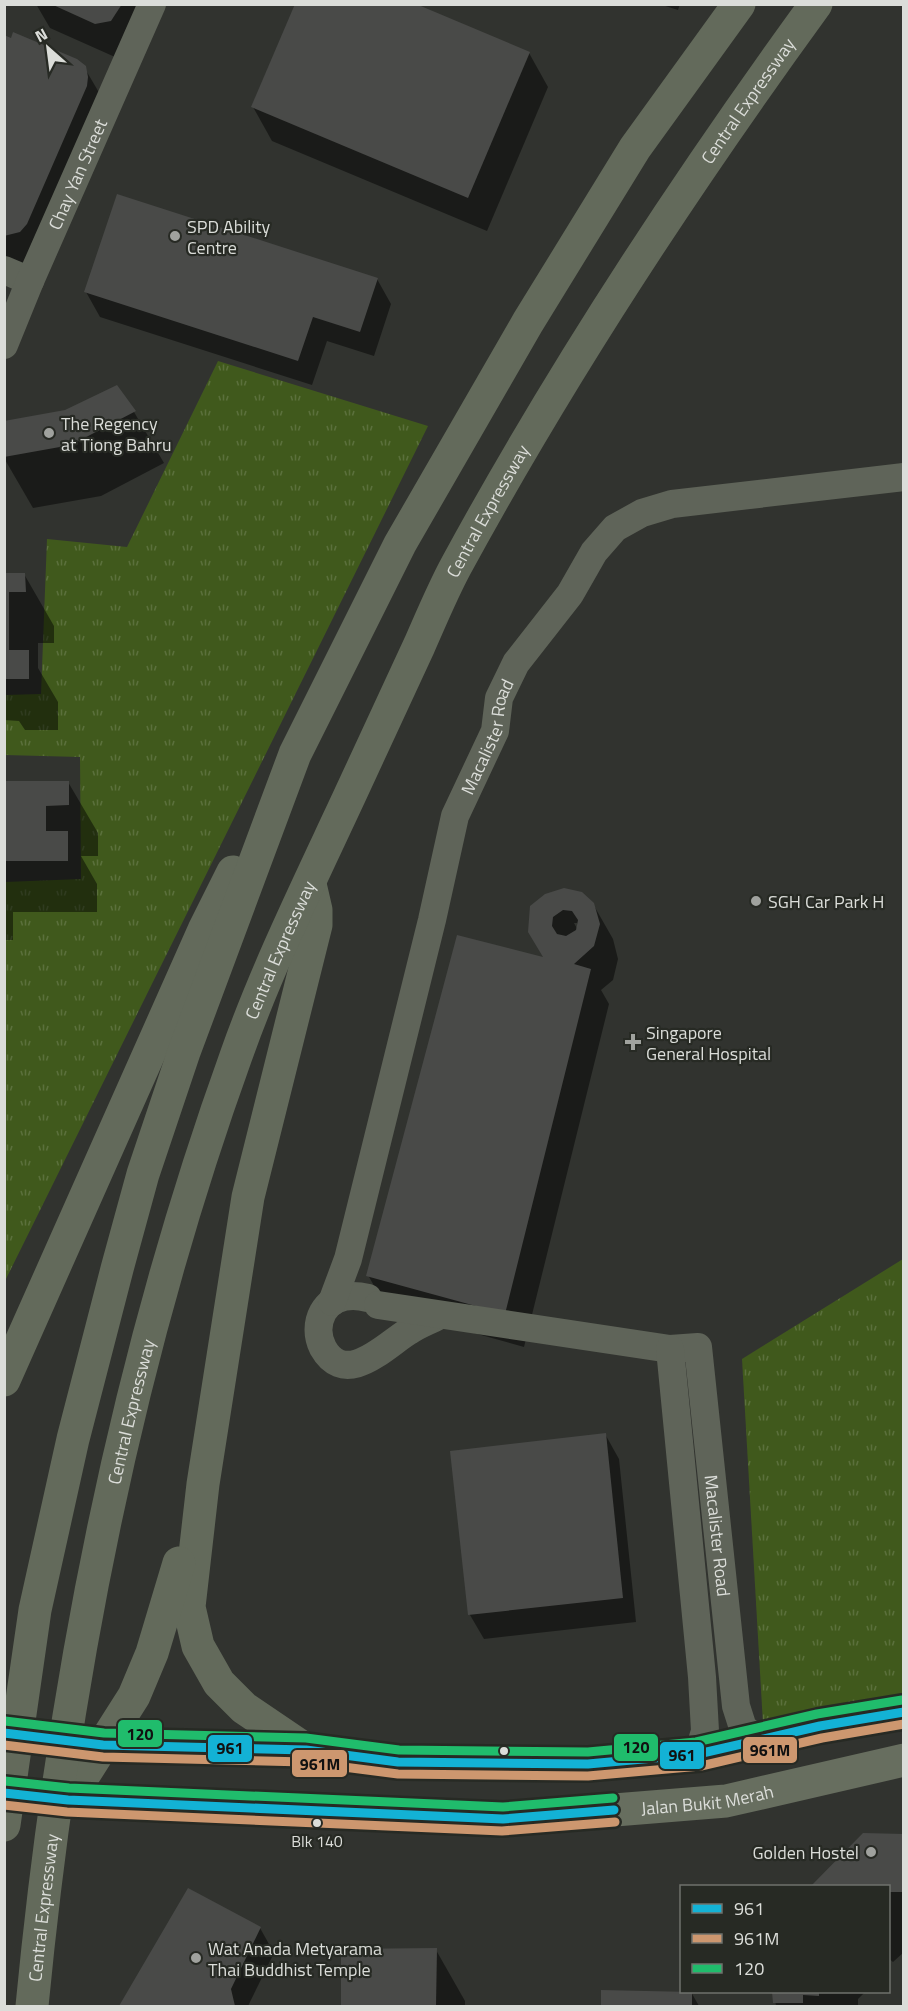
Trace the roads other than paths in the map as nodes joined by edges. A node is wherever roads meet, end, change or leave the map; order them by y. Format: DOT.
graph roads {
  1 [pos="152,4"];
  2 [pos="739,4"];
  3 [pos="816,4"];
  4 [pos="17,276"];
  5 [pos="4,345"];
  6 [pos="903,477"];
  7 [pos="295,754"];
  8 [pos="310,882"];
  9 [pos="348,1259"];
  10 [pos="373,1301"];
  11 [pos="332,1302"];
  12 [pos="438,1316"];
  13 [pos="382,1349"];
  14 [pos="670,1349"];
  15 [pos="4,1380"];
  16 [pos="203,1484"];
  17 [pos="903,1712"];
  18 [pos="4,1733"];
  19 [pos="4,1741"];
  20 [pos="761,1741"];
  21 [pos="103,1745"];
  22 [pos="306,1750"];
  23 [pos="698,1754"];
  24 [pos="903,1760"];
  25 [pos="18,1794"];
  26 [pos="68,1800"];
  27 [pos="4,1825"];
  28 [pos="32,2007"];
  1 -- 4 [label="street, Chay Yan Street"];
  2 -- 7 [label="highway"];
  3 -- 8 [label="highway, Central Expressway"];
  4 -- 5 [label="street, Chay Yan Street"];
  6 -- 9 [label="street, Macalister Road"];
  7 -- 15 [label="highway"];
  7 -- 27 [label="highway"];
  8 -- 16 [label="highway"];
  8 -- 28 [label="highway, Central Expressway"];
  9 -- 10 [label="street"];
  9 -- 11 [label="street, Macalister Road"];
  10 -- 11 [label="street, Macalister Road"];
  10 -- 12 [label="street, Macalister Road"];
  10 -- 13 [label="street"];
  11 -- 13 [label="street, Macalister Road"];
  12 -- 13 [label="street, Macalister Road"];
  12 -- 14 [label="street, Macalister Road"];
  14 -- 20 [label="street, Macalister Road"];
  14 -- 23 [label="street, Macalister Road"];
  16 -- 21 [label="highway"];
  16 -- 22 [label="highway"];
  17 -- 20 [label="main road"];
  18 -- 21 [label="main road"];
  19 -- 25 [label="highway"];
  20 -- 23 [label="main road"];
  21 -- 22 [label="main road"];
  21 -- 26 [label="highway"];
  22 -- 23 [label="main road"];
  24 -- 26 [label="main road, Jalan Bukit Merah"];
  25 -- 26 [label="main road, Jalan Bukit Merah"];
}
